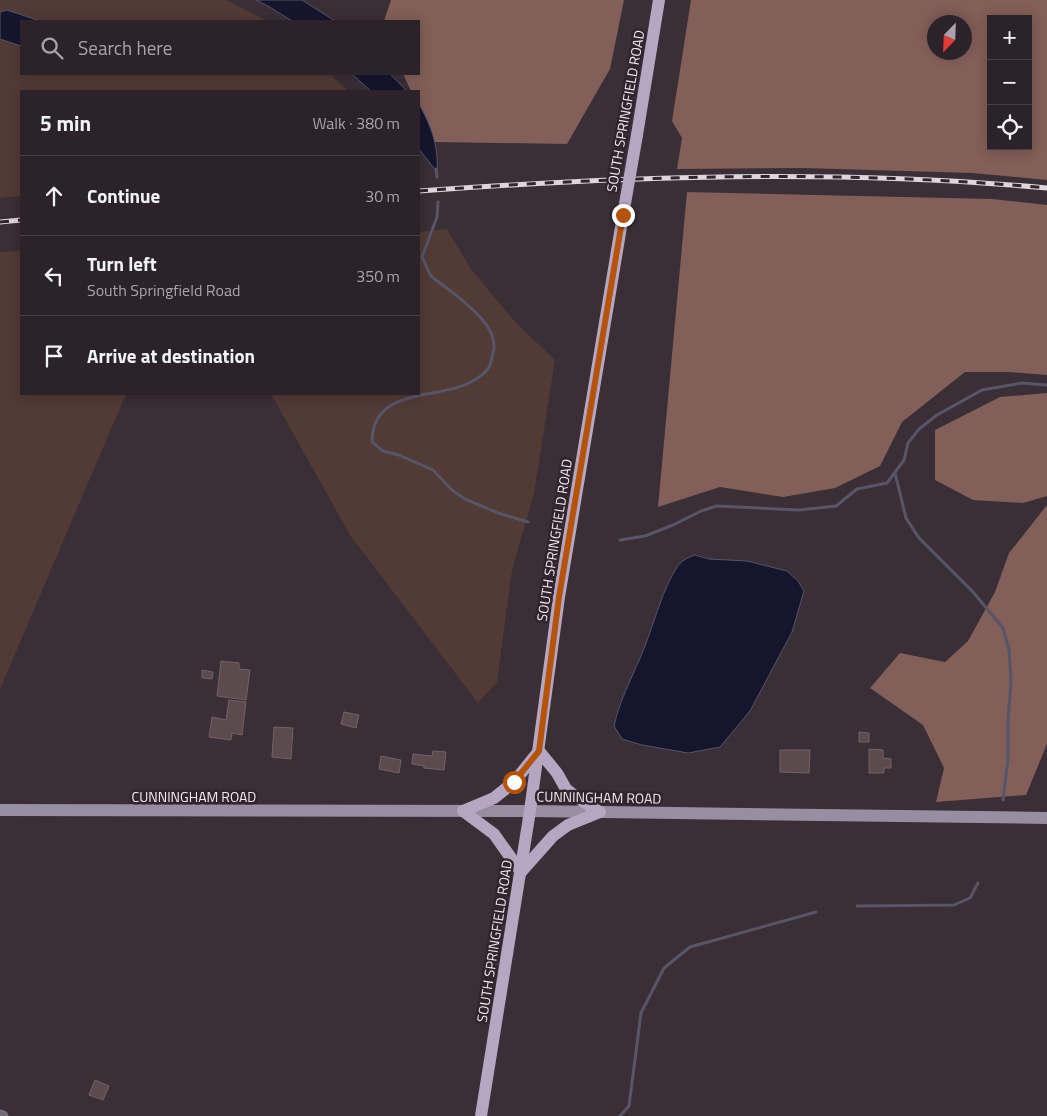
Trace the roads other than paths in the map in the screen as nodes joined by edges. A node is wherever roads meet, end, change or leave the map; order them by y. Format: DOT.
graph roads {
  1 [pos="659,0"];
  2 [pos="539,751"];
  3 [pos="0,810"];
  4 [pos="463,811"];
  5 [pos="530,811"];
  6 [pos="600,812"];
  7 [pos="1047,818"];
  8 [pos="521,872"];
  9 [pos="481,1116"];
  1 -- 2 [label="main road, SOUTH SPRINGFIELD ROAD, bridge"];
  2 -- 4 [label="main road"];
  2 -- 5 [label="main road, SOUTH SPRINGFIELD ROAD"];
  2 -- 6 [label="main road"];
  3 -- 4 [label="main road, CUNNINGHAM ROAD"];
  4 -- 5 [label="main road, CUNNINGHAM ROAD"];
  4 -- 8 [label="main road"];
  5 -- 6 [label="main road, CUNNINGHAM ROAD"];
  5 -- 8 [label="main road, SOUTH SPRINGFIELD ROAD"];
  6 -- 7 [label="main road, CUNNINGHAM ROAD"];
  6 -- 8 [label="main road"];
  8 -- 9 [label="main road, SOUTH SPRINGFIELD ROAD"];
}
